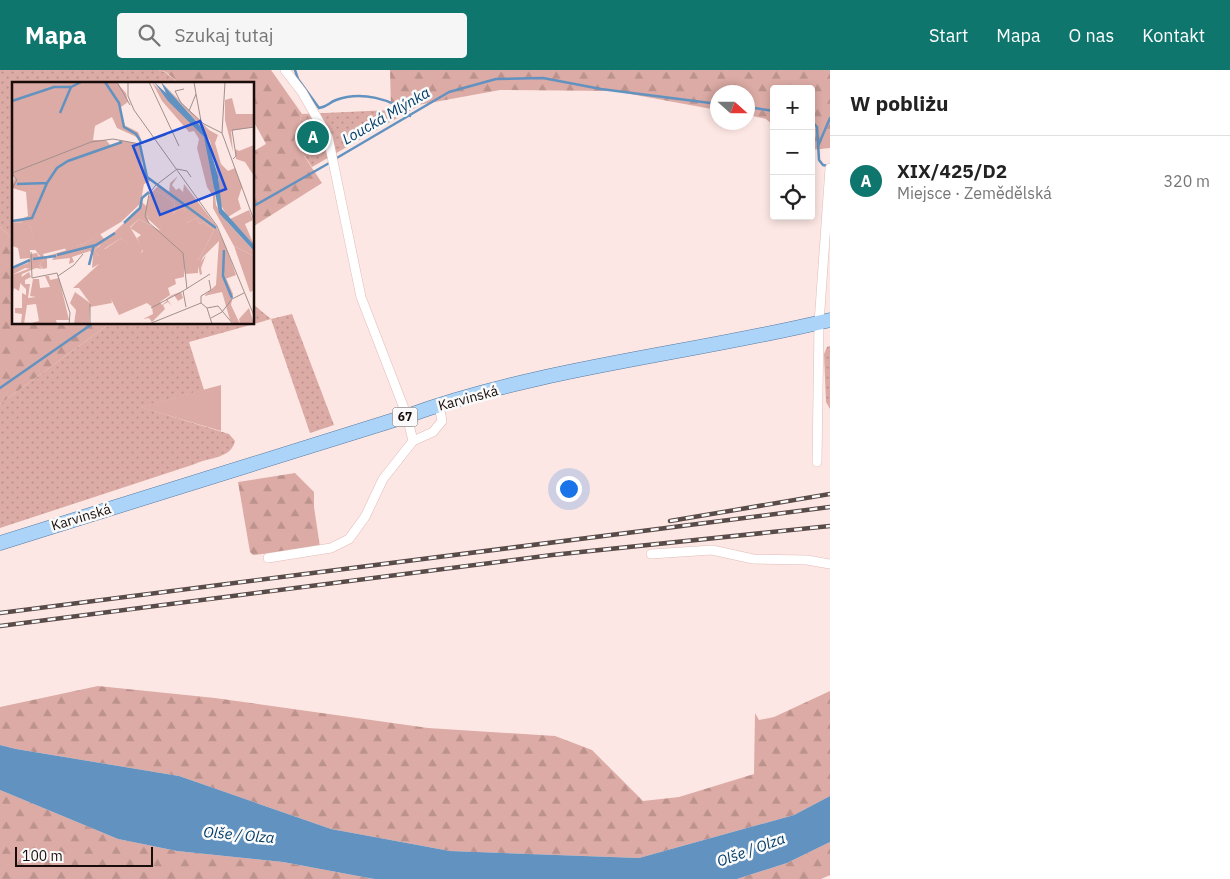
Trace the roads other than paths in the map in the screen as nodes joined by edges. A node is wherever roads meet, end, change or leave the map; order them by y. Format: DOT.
graph roads {
  1 [pos="285,70"];
  2 [pos="830,169"];
  3 [pos="824,322"];
  4 [pos="439,405"];
  5 [pos="407,416"];
  6 [pos="413,442"];
  7 [pos="817,462"];
  8 [pos="0,543"];
  9 [pos="652,554"];
  10 [pos="268,558"];
  11 [pos="828,565"];
  1 -- 5 [label="street"];
  2 -- 3 [label="street"];
  3 -- 4 [label="main road, Karvinská / 67"];
  3 -- 7 [label="street"];
  4 -- 5 [label="main road, Karvinská / 67"];
  4 -- 6 [label="street"];
  5 -- 6 [label="street"];
  5 -- 8 [label="main road, Karvinská / 67"];
  6 -- 10 [label="street"];
  9 -- 11 [label="street"];
}
